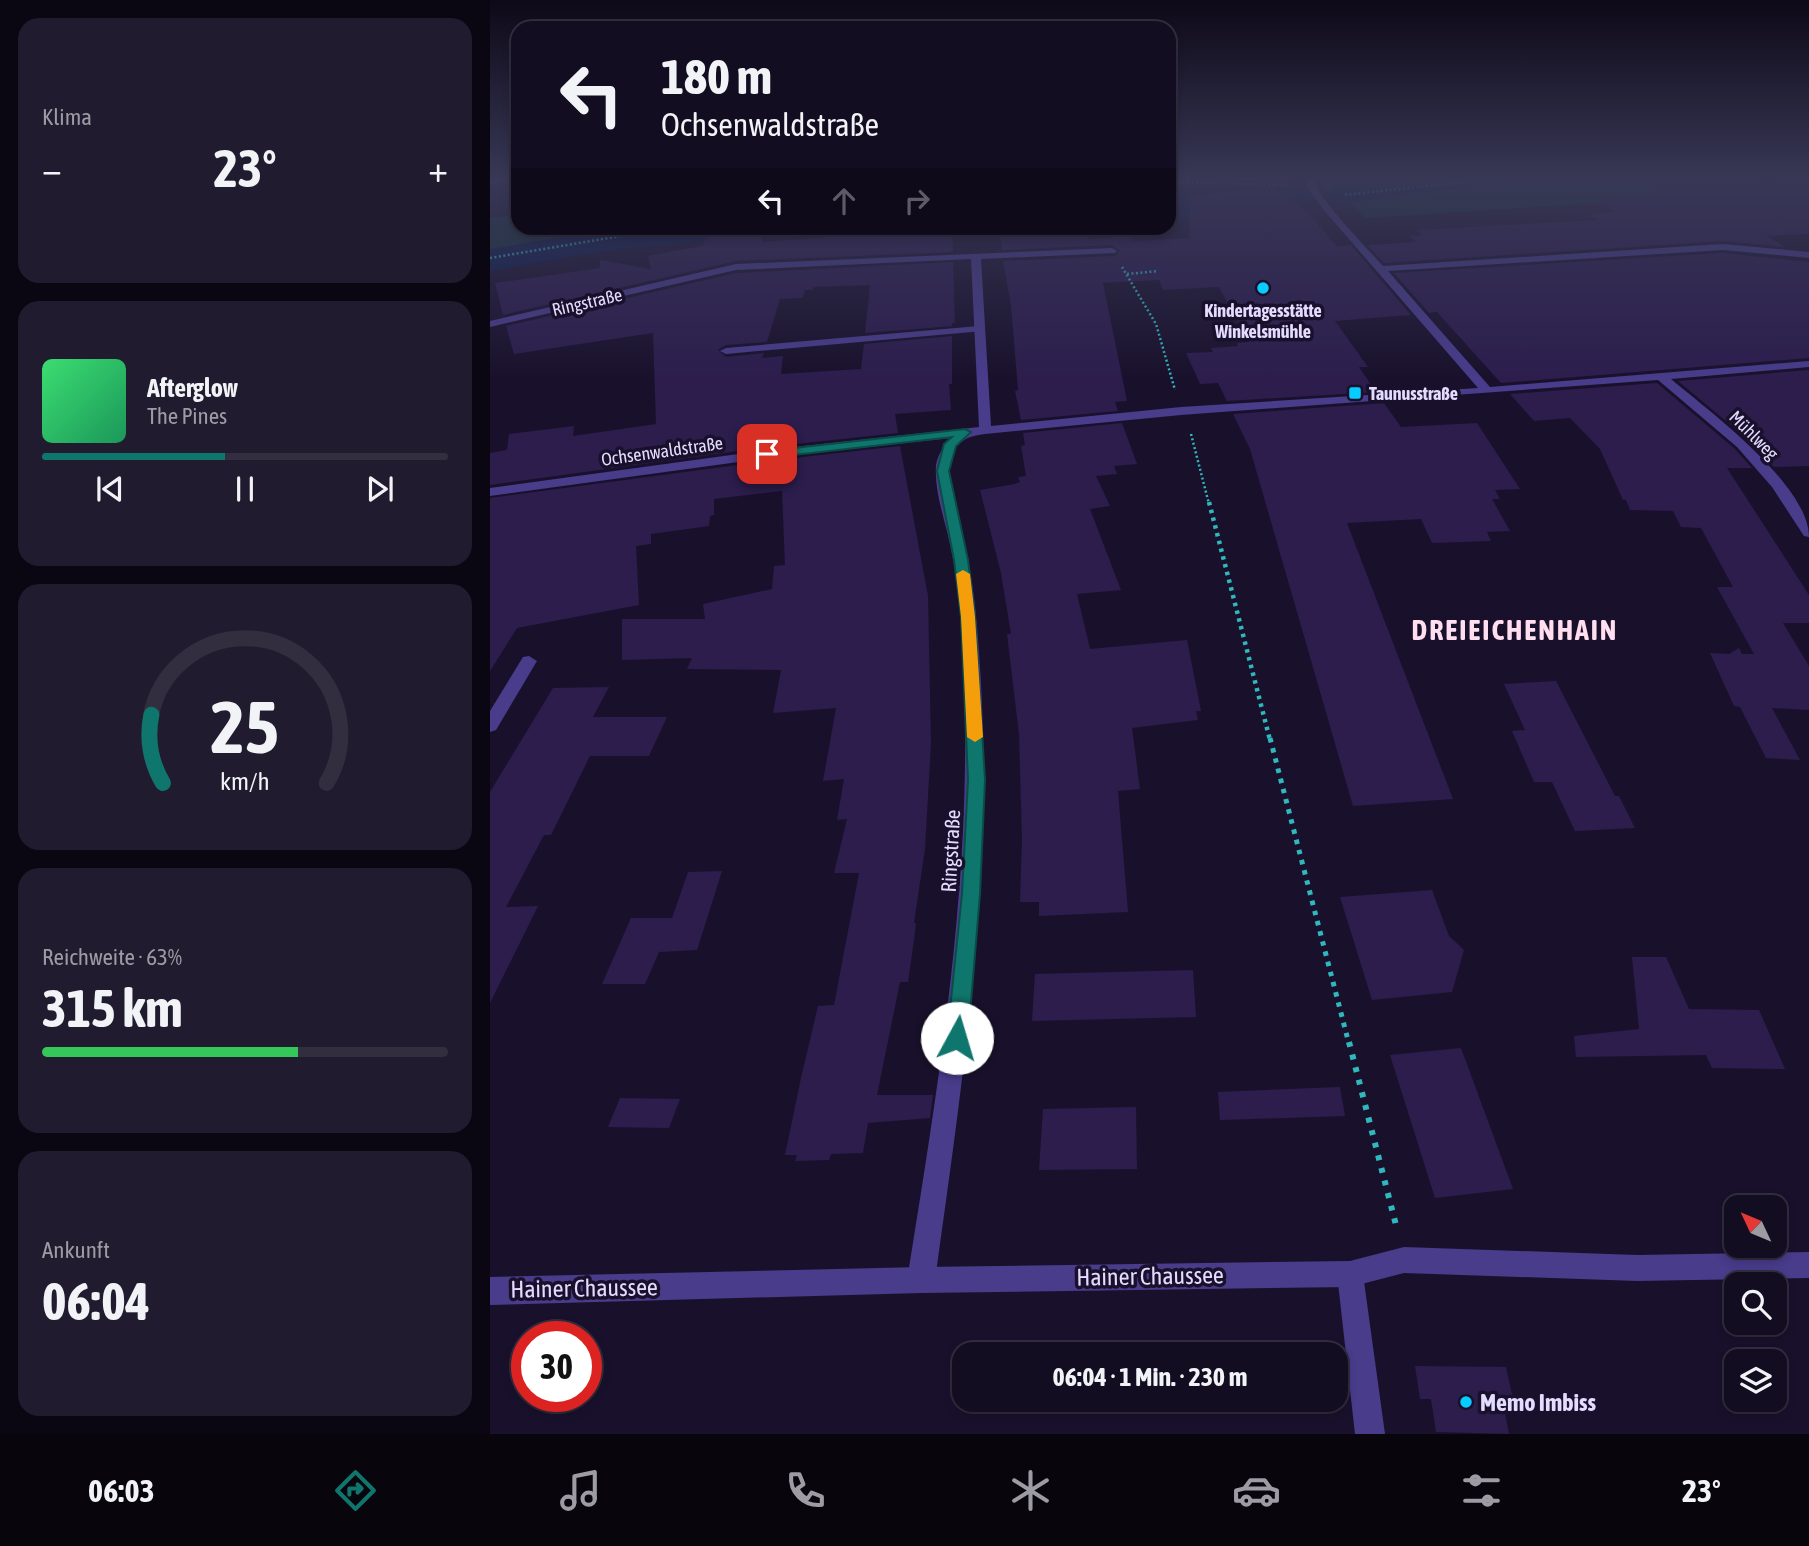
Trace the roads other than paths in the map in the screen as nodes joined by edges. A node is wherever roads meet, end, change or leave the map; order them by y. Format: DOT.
graph roads {
  1 [pos="1360,245"];
  2 [pos="1112,251"];
  3 [pos="1809,255"];
  4 [pos="976,256"];
  5 [pos="1380,269"];
  6 [pos="490,324"];
  7 [pos="979,329"];
  8 [pos="726,351"];
  9 [pos="1809,364"];
  10 [pos="1660,376"];
  11 [pos="1487,391"];
  12 [pos="975,431"];
  13 [pos="490,492"];
  14 [pos="1809,533"];
  15 [pos="529,662"];
  16 [pos="490,726"];
  17 [pos="1809,1265"];
  18 [pos="1350,1274"];
  19 [pos="920,1280"];
  20 [pos="490,1291"];
  21 [pos="1370,1434"];
  1 -- 5 [label="street"];
  2 -- 4 [label="street, Ringstraße"];
  3 -- 5 [label="street"];
  4 -- 6 [label="street, Ringstraße"];
  4 -- 7 [label="street"];
  5 -- 11 [label="street"];
  7 -- 8 [label="street"];
  7 -- 12 [label="street"];
  9 -- 10 [label="street"];
  10 -- 11 [label="street"];
  10 -- 14 [label="street, Mühlweg"];
  11 -- 12 [label="street"];
  12 -- 13 [label="street, Ochsenwaldstraße"];
  12 -- 19 [label="street, Ringstraße"];
  15 -- 16 [label="street"];
  17 -- 18 [label="street, Hainer Chaussee"];
  18 -- 19 [label="street, Hainer Chaussee"];
  18 -- 21 [label="street"];
  19 -- 20 [label="street, Hainer Chaussee"];
}
